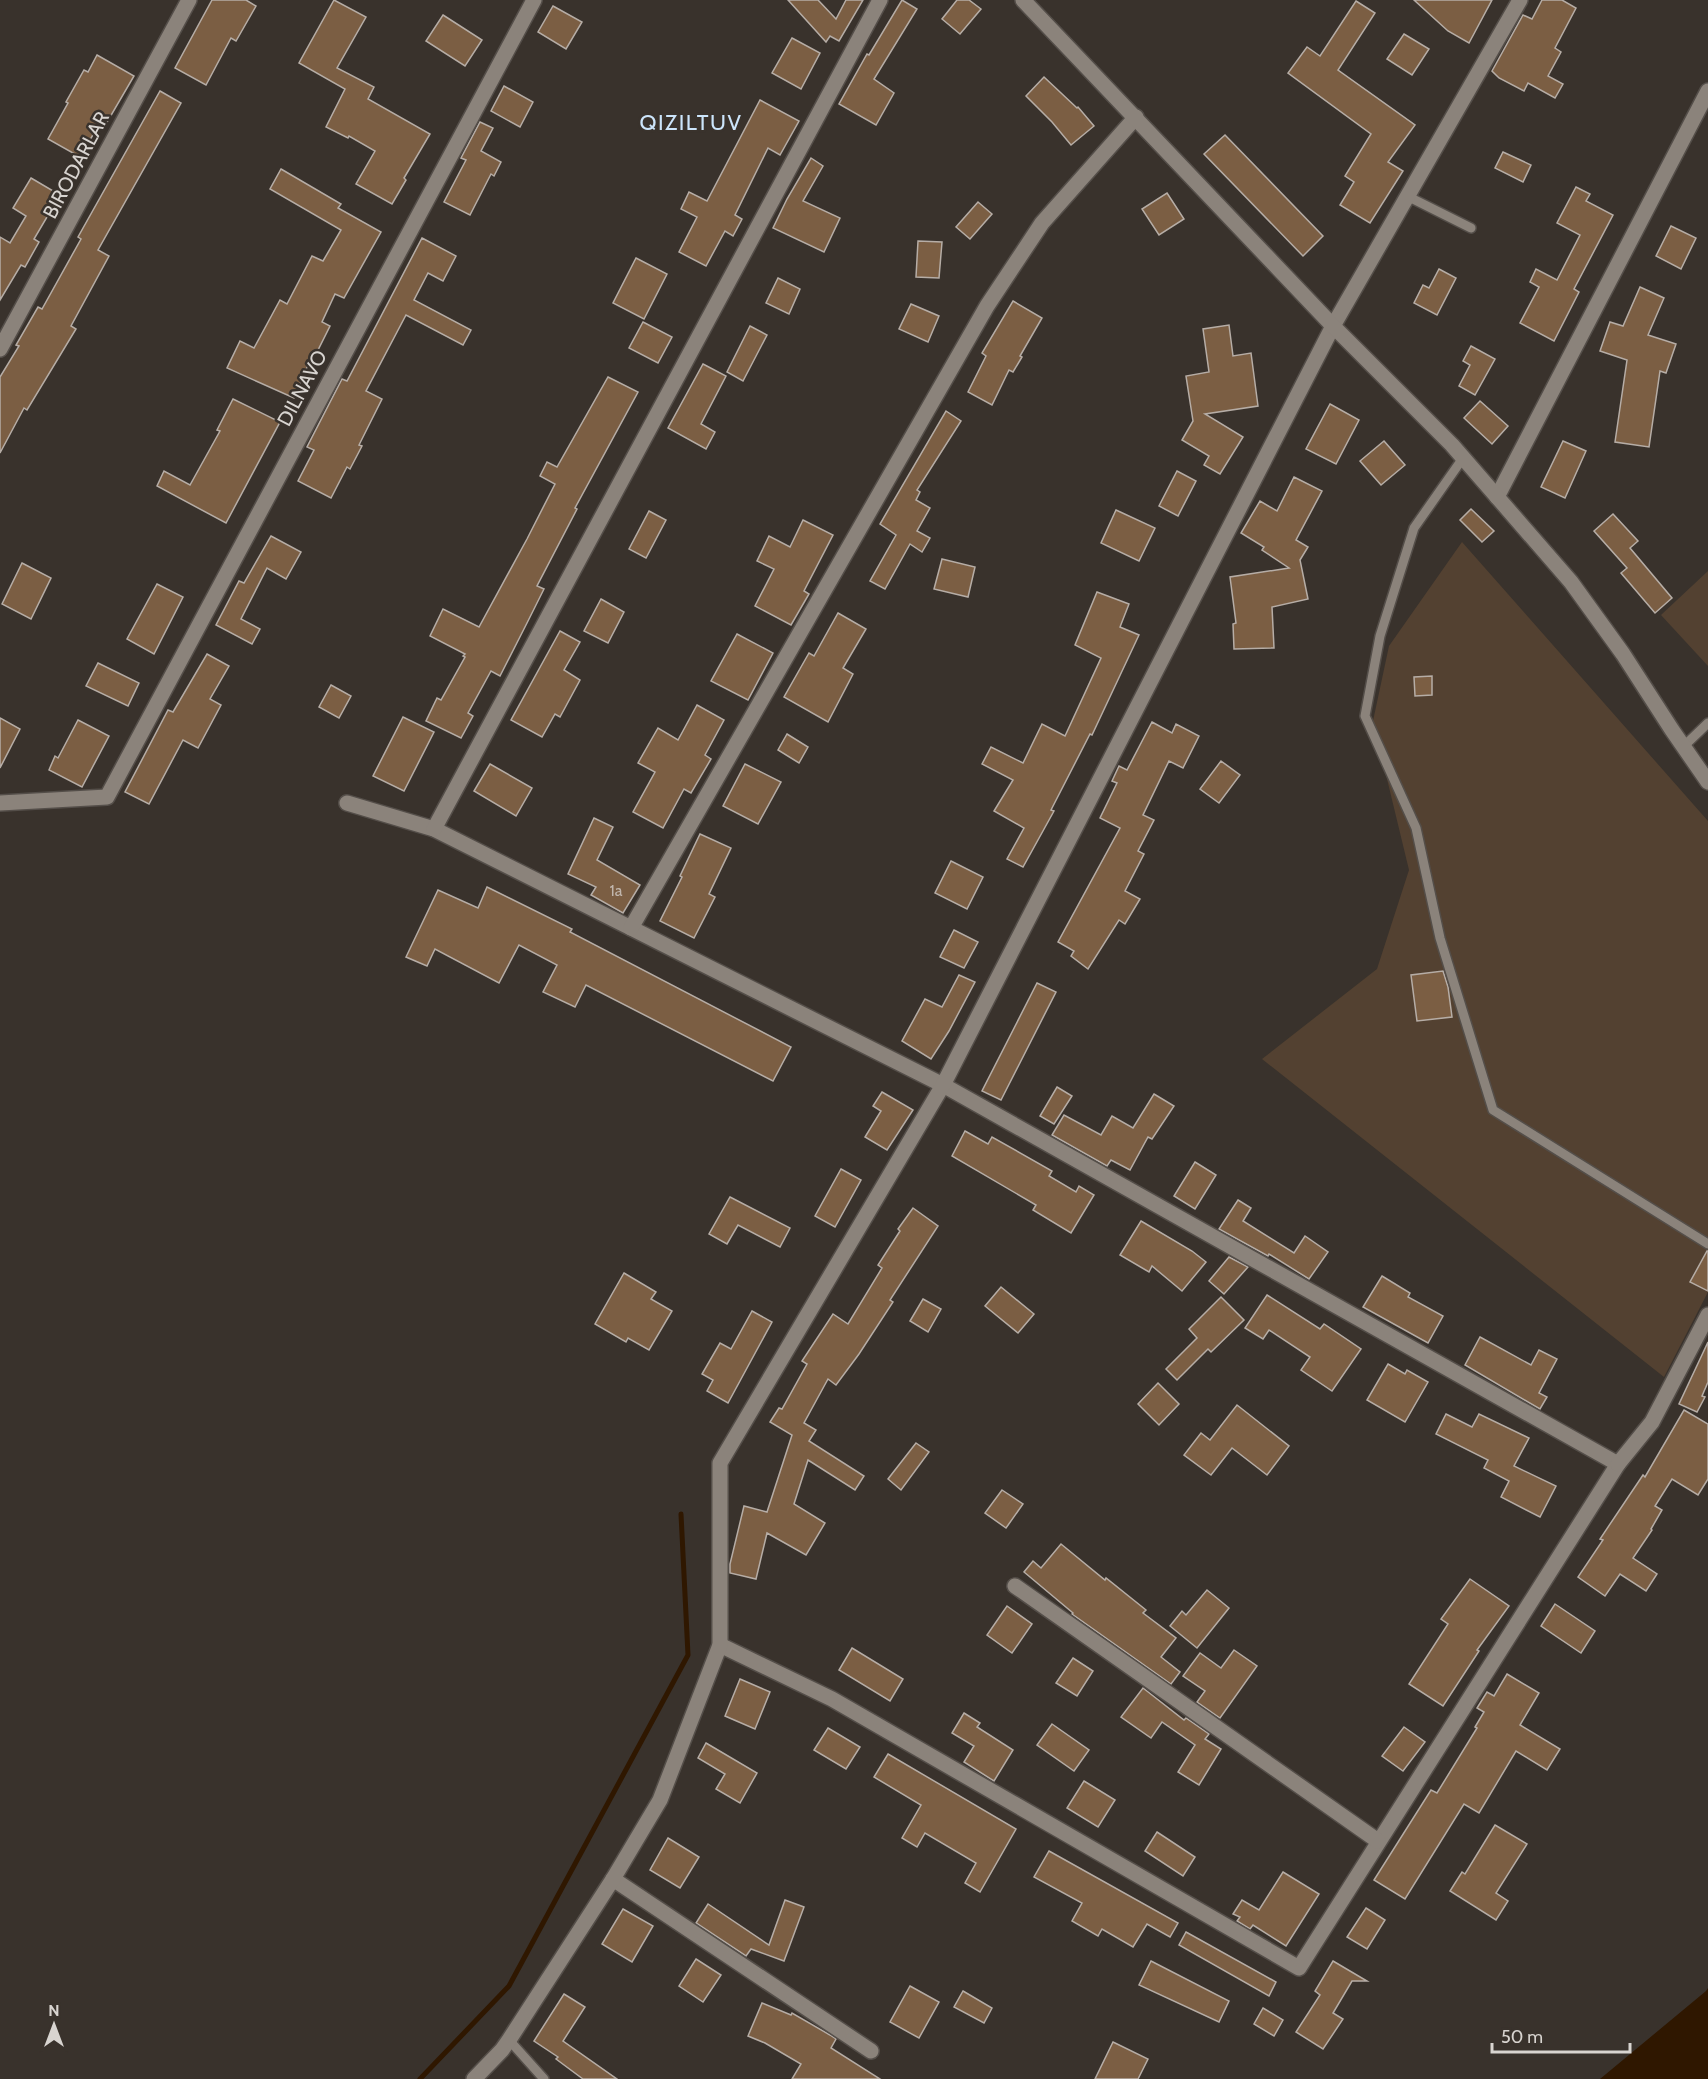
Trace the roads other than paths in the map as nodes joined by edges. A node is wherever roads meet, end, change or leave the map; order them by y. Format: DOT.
graph roads {
  1 [pos="189,0"];
  2 [pos="534,0"];
  3 [pos="880,0"];
  4 [pos="1023,0"];
  5 [pos="1520,0"];
  6 [pos="1708,90"];
  7 [pos="1136,117"];
  8 [pos="1407,196"];
  9 [pos="1471,228"];
  10 [pos="1333,326"];
  11 [pos="0,349"];
  12 [pos="1463,458"];
  13 [pos="1497,497"];
  14 [pos="1708,723"];
  15 [pos="1683,747"];
  16 [pos="1708,782"];
  17 [pos="347,802"];
  18 [pos="0,803"];
  19 [pos="434,829"];
  20 [pos="631,928"];
  21 [pos="943,1086"];
  22 [pos="1708,1244"];
  23 [pos="1708,1315"];
  24 [pos="1618,1464"];
  25 [pos="1015,1586"];
  26 [pos="720,1645"];
  27 [pos="1378,1841"];
  28 [pos="613,1879"];
  29 [pos="509,2040"];
  30 [pos="871,2050"];
  31 [pos="474,2079"];
  32 [pos="544,2079"];
  1 -- 11 [label="street, BIRODARLAR"];
  2 -- 18 [label="street, DILNAVO"];
  3 -- 19 [label="street"];
  4 -- 7 [label="street"];
  5 -- 8 [label="street"];
  6 -- 13 [label="street"];
  7 -- 10 [label="street"];
  7 -- 20 [label="street"];
  8 -- 9 [label="lane"];
  8 -- 10 [label="street"];
  10 -- 12 [label="street"];
  10 -- 21 [label="street"];
  12 -- 13 [label="street"];
  12 -- 22 [label="lane"];
  13 -- 15 [label="street"];
  14 -- 15 [label="lane"];
  15 -- 16 [label="street"];
  17 -- 19 [label="street"];
  19 -- 20 [label="street"];
  20 -- 21 [label="street"];
  21 -- 24 [label="street"];
  21 -- 26 [label="street"];
  23 -- 24 [label="street"];
  24 -- 27 [label="street"];
  25 -- 27 [label="street"];
  26 -- 27 [label="street"];
  26 -- 28 [label="street"];
  28 -- 29 [label="street"];
  28 -- 30 [label="street"];
  29 -- 31 [label="street"];
  29 -- 32 [label="lane"];
}
